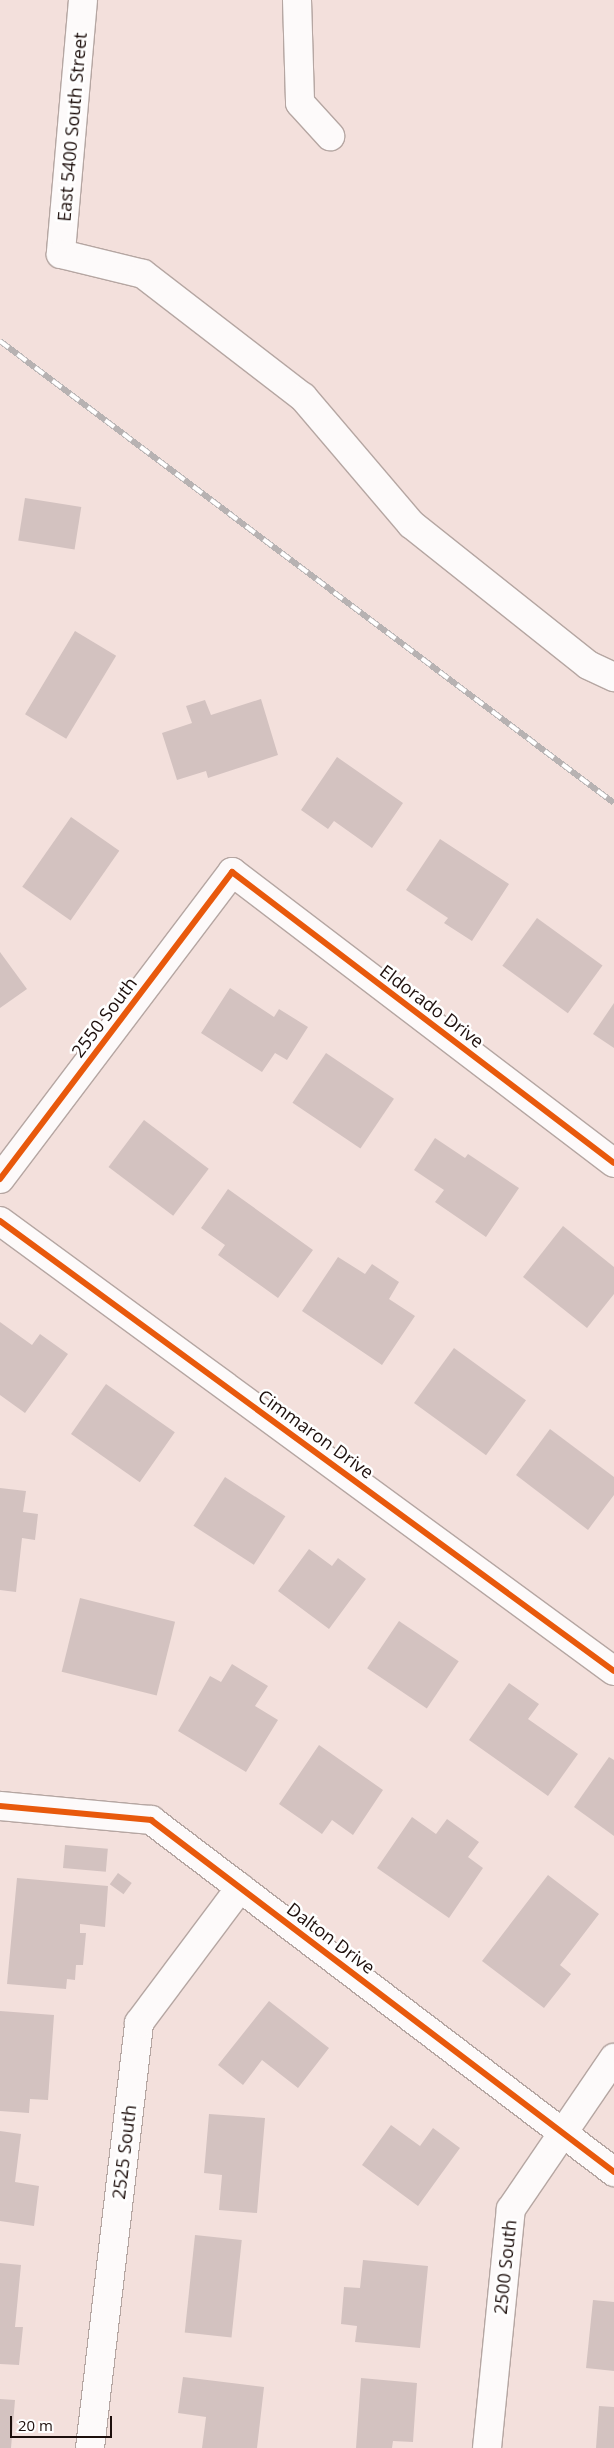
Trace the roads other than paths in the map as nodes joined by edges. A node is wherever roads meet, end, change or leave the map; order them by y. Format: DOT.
graph roads {
  1 [pos="83,0"];
  2 [pos="297,0"];
  3 [pos="330,136"];
  4 [pos="614,677"];
  5 [pos="232,872"];
  6 [pos="614,1163"];
  7 [pos="0,1179"];
  8 [pos="0,1221"];
  9 [pos="614,1671"];
  10 [pos="0,1806"];
  11 [pos="240,1888"];
  12 [pos="614,2058"];
  13 [pos="563,2132"];
  14 [pos="614,2172"];
  15 [pos="90,2448"];
  16 [pos="487,2448"];
  1 -- 4 [label="street, East 5400 South Street"];
  2 -- 3 [label="street"];
  5 -- 6 [label="street, Eldorado Drive"];
  5 -- 7 [label="street, 2550 South"];
  8 -- 9 [label="street, Cimmaron Drive"];
  10 -- 11 [label="street, Dalton Drive"];
  11 -- 13 [label="street, Dalton Drive"];
  11 -- 15 [label="street, 2525 South"];
  12 -- 13 [label="street, 2500 South"];
  13 -- 14 [label="street, Dalton Drive"];
  13 -- 16 [label="street, 2500 South"];
}
